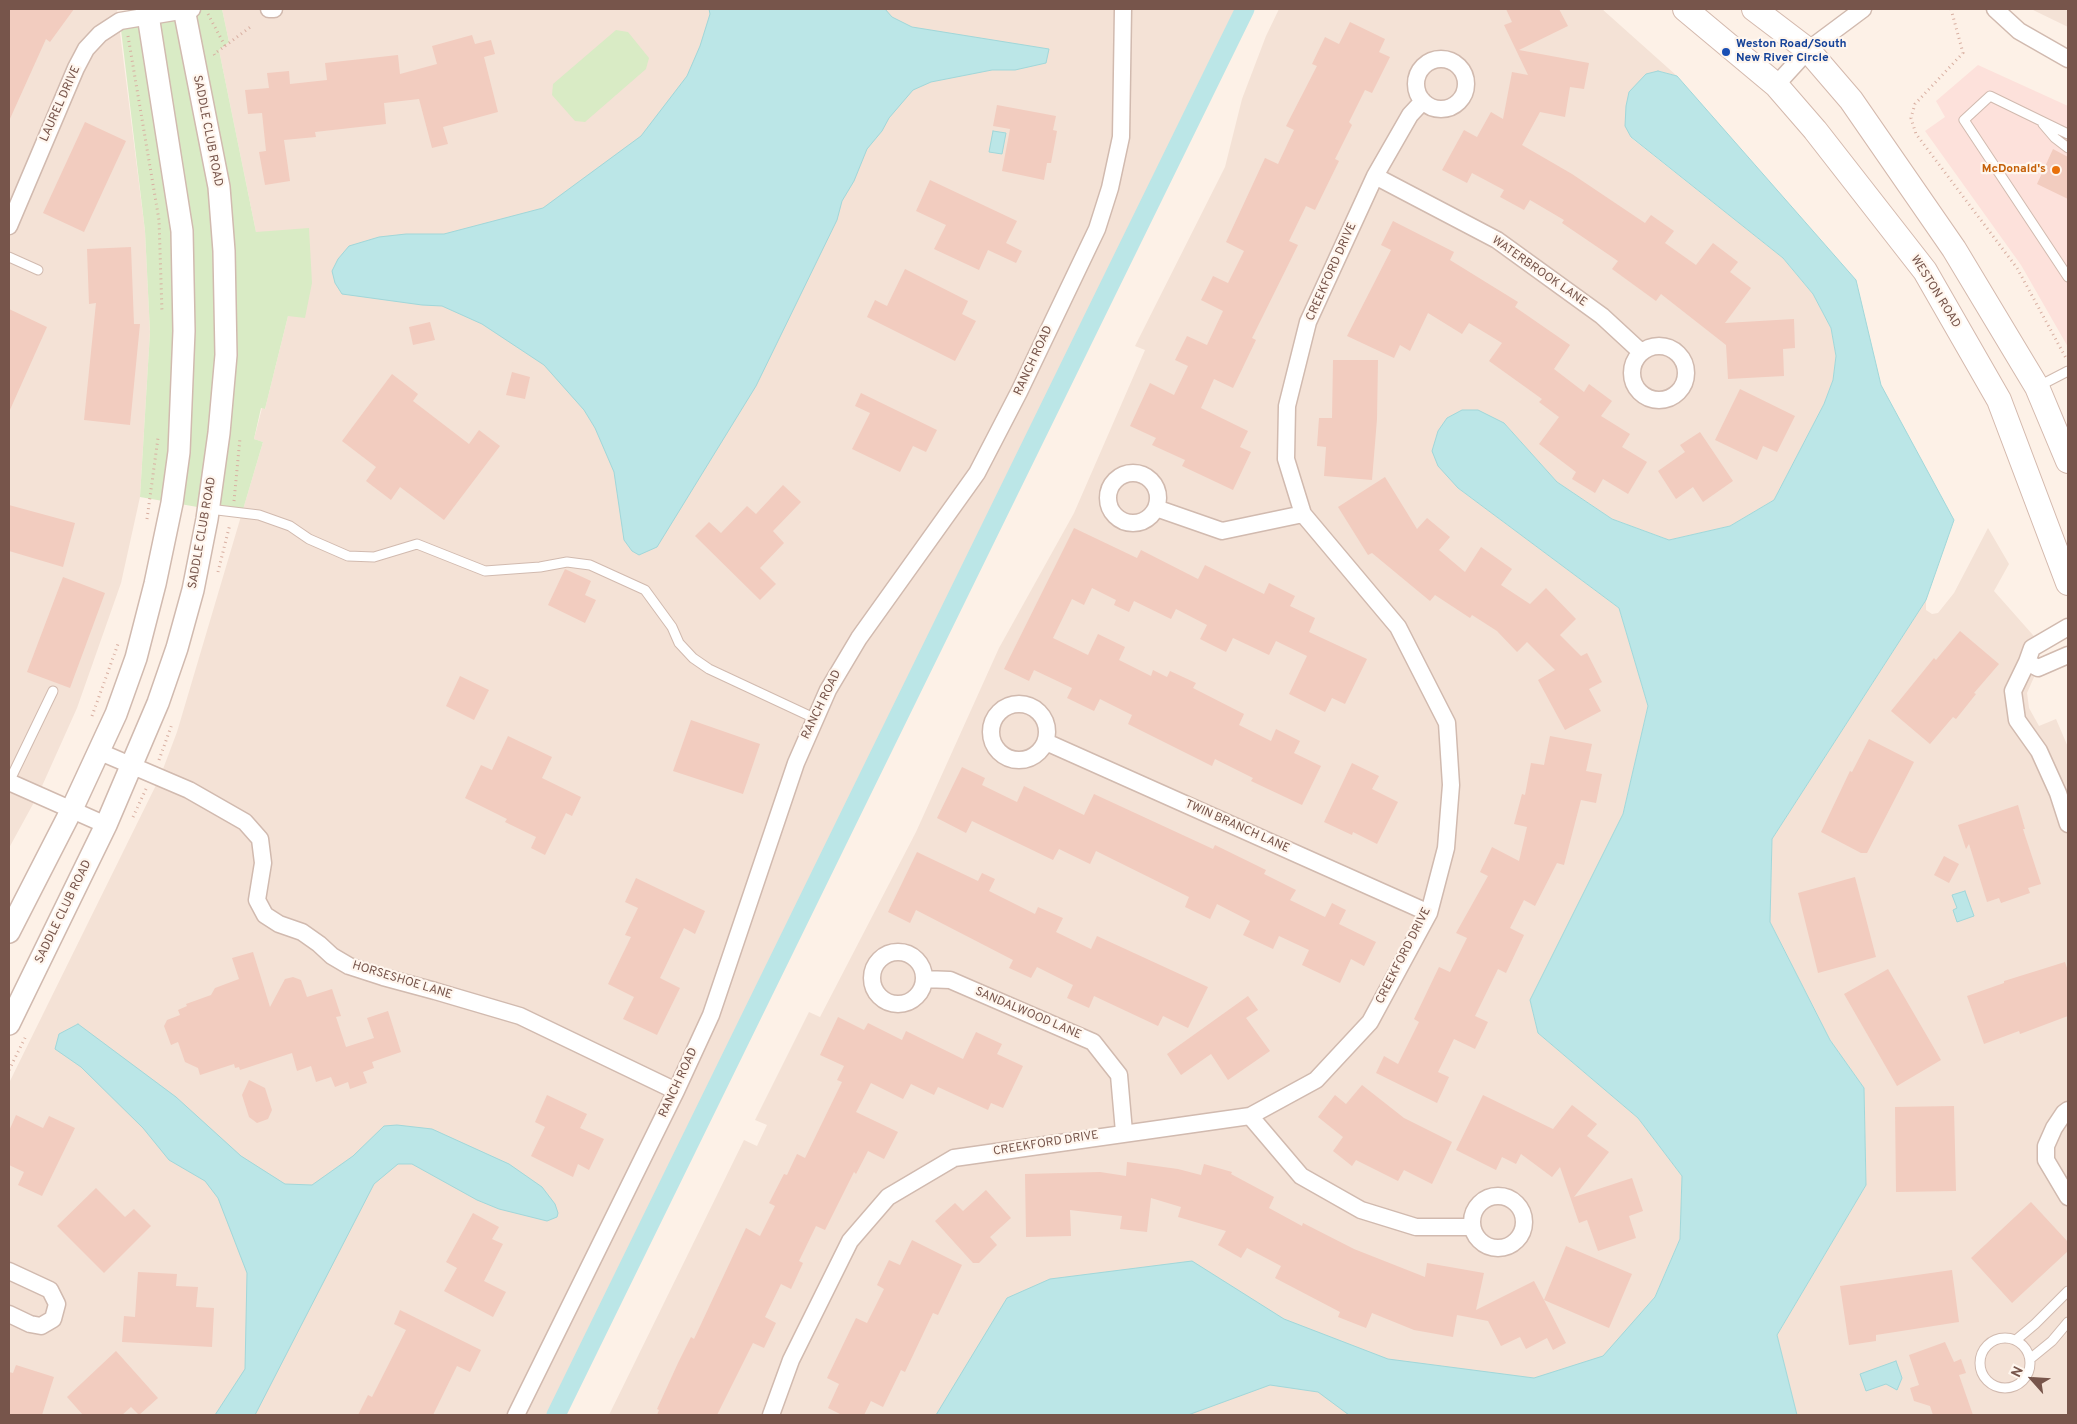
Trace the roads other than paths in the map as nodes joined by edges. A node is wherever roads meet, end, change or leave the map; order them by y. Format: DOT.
graph roads {
  1 [pos="187,9"];
  2 [pos="269,9"];
  3 [pos="274,9"];
  4 [pos="1122,9"];
  5 [pos="1685,9"];
  6 [pos="1754,9"];
  7 [pos="1863,9"];
  8 [pos="1995,9"];
  9 [pos="147,13"];
  10 [pos="1808,50"];
  11 [pos="2068,59"];
  12 [pos="1776,85"];
  13 [pos="1423,101"];
  14 [pos="2041,121"];
  15 [pos="2068,134"];
  16 [pos="2068,148"];
  17 [pos="1375,176"];
  18 [pos="9,226"];
  19 [pos="9,257"];
  20 [pos="2065,264"];
  21 [pos="38,270"];
  22 [pos="2068,277"];
  23 [pos="1641,352"];
  24 [pos="2068,371"];
  25 [pos="2037,387"];
  26 [pos="2068,461"];
  27 [pos="1156,508"];
  28 [pos="209,509"];
  29 [pos="1303,514"];
  30 [pos="2068,583"];
  31 [pos="2068,627"];
  32 [pos="2068,655"];
  33 [pos="2027,662"];
  34 [pos="53,691"];
  35 [pos="814,718"];
  36 [pos="1046,742"];
  37 [pos="100,752"];
  38 [pos="133,766"];
  39 [pos="9,782"];
  40 [pos="72,810"];
  41 [pos="2068,824"];
  42 [pos="106,826"];
  43 [pos="1429,913"];
  44 [pos="9,932"];
  45 [pos="924,979"];
  46 [pos="9,1024"];
  47 [pos="676,1091"];
  48 [pos="2068,1110"];
  49 [pos="1250,1116"];
  50 [pos="1124,1132"];
  51 [pos="2068,1197"];
  52 [pos="1472,1226"];
  53 [pos="9,1271"];
  54 [pos="2068,1291"];
  55 [pos="9,1314"];
  56 [pos="2068,1322"];
  57 [pos="2016,1340"];
  58 [pos="2030,1358"];
  59 [pos="516,1415"];
  60 [pos="771,1415"];
  1 -- 9 [label="street, LAUREL DRIVE"];
  1 -- 28 [label="street, SADDLE CLUB ROAD"];
  2 -- 3 [label="street"];
  4 -- 35 [label="street, RANCH ROAD"];
  5 -- 12 [label="main road, WESTON ROAD"];
  6 -- 10 [label="main road"];
  7 -- 10 [label="street"];
  8 -- 11 [label="street"];
  9 -- 18 [label="street, LAUREL DRIVE"];
  9 -- 37 [label="street"];
  10 -- 12 [label="street"];
  10 -- 25 [label="main road"];
  12 -- 30 [label="main road, WESTON ROAD"];
  13 -- 17 [label="street, CREEKFORD DRIVE"];
  14 -- 15 [label="lane"];
  14 -- 16 [label="lane"];
  14 -- 20 [label="lane"];
  17 -- 23 [label="street, WATERBROOK LANE"];
  17 -- 29 [label="street, CREEKFORD DRIVE"];
  19 -- 21 [label="lane"];
  20 -- 22 [label="lane"];
  24 -- 25 [label="lane"];
  25 -- 26 [label="main road"];
  27 -- 29 [label="street"];
  28 -- 35 [label="lane"];
  28 -- 38 [label="street, SADDLE CLUB ROAD"];
  29 -- 43 [label="street, CREEKFORD DRIVE"];
  31 -- 33 [label="street"];
  32 -- 33 [label="street"];
  33 -- 41 [label="street"];
  34 -- 39 [label="lane"];
  35 -- 47 [label="street, RANCH ROAD"];
  36 -- 43 [label="street, TWIN BRANCH LANE"];
  37 -- 38 [label="street, HORSESHOE LANE"];
  37 -- 40 [label="street"];
  38 -- 42 [label="street, SADDLE CLUB ROAD"];
  38 -- 47 [label="street, HORSESHOE LANE"];
  39 -- 40 [label="street"];
  40 -- 42 [label="street"];
  40 -- 44 [label="street"];
  42 -- 46 [label="street, SADDLE CLUB ROAD"];
  43 -- 49 [label="street, CREEKFORD DRIVE"];
  45 -- 50 [label="street, SANDALWOOD LANE"];
  47 -- 59 [label="street, RANCH ROAD"];
  48 -- 51 [label="street"];
  49 -- 50 [label="street, CREEKFORD DRIVE"];
  49 -- 52 [label="street"];
  50 -- 60 [label="street, CREEKFORD DRIVE"];
  53 -- 55 [label="street"];
  54 -- 57 [label="lane"];
  56 -- 58 [label="lane"];
  57 -- 58 [label="lane"];
  57 -- 58 [label="lane"];
}
